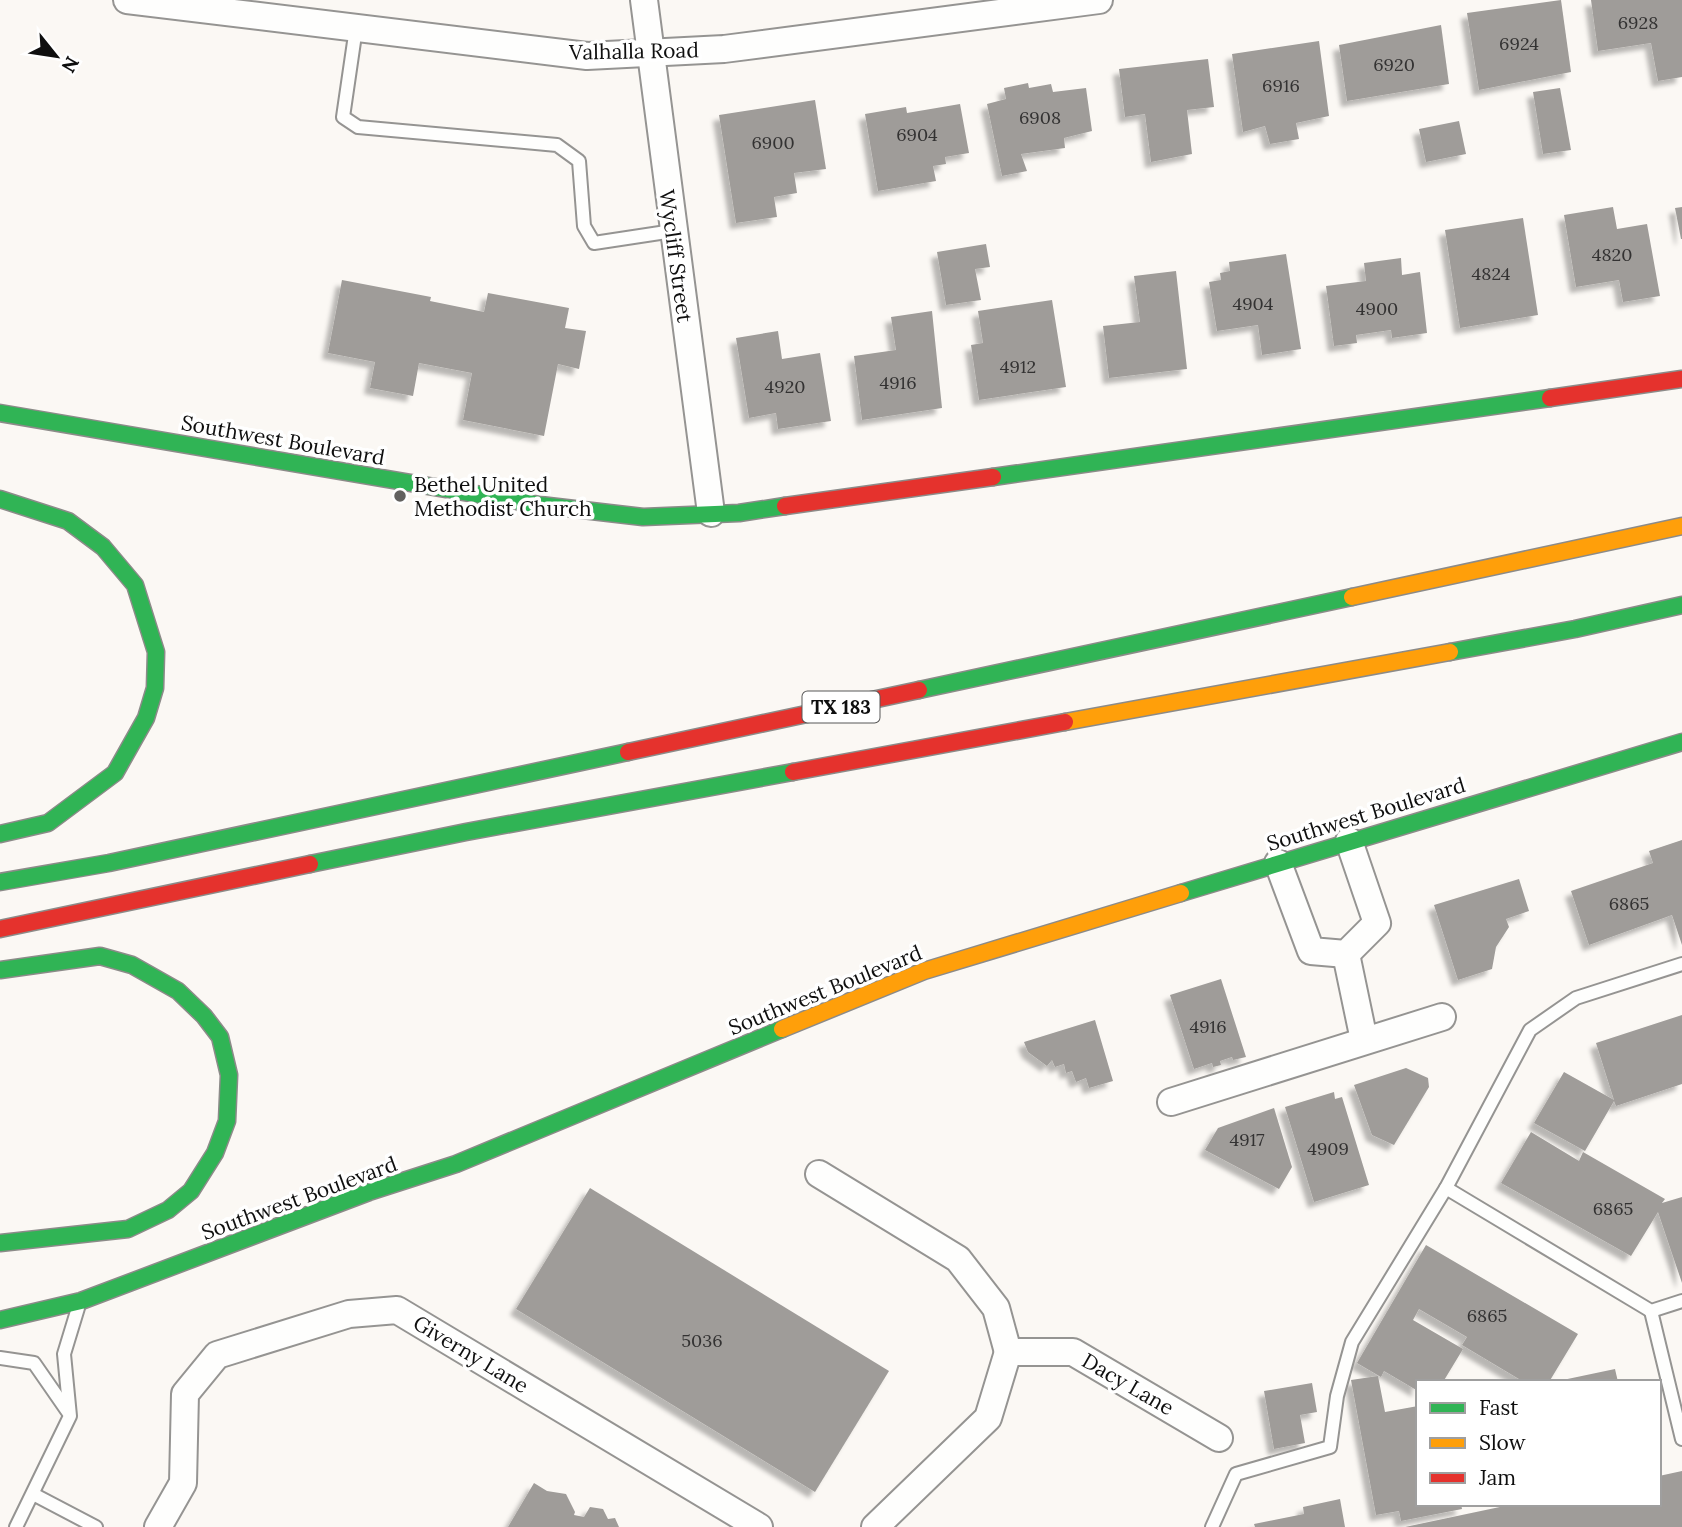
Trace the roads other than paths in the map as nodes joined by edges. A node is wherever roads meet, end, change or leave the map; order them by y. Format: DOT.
graph roads {
  1 [pos="127,0"];
  2 [pos="644,0"];
  3 [pos="1099,0"];
  4 [pos="356,28"];
  5 [pos="649,53"];
  6 [pos="673,231"];
  7 [pos="1682,379"];
  8 [pos="0,413"];
  9 [pos="0,499"];
  10 [pos="711,513"];
  11 [pos="1682,526"];
  12 [pos="1682,605"];
  13 [pos="1682,742"];
  14 [pos="0,834"];
  15 [pos="1349,841"];
  16 [pos="1278,863"];
  17 [pos="0,882"];
  18 [pos="0,929"];
  19 [pos="1346,954"];
  20 [pos="1682,964"];
  21 [pos="0,970"];
  22 [pos="1442,1017"];
  23 [pos="1364,1040"];
  24 [pos="1171,1102"];
  25 [pos="819,1174"];
  26 [pos="1446,1188"];
  27 [pos="0,1243"];
  28 [pos="81,1301"];
  29 [pos="1682,1301"];
  30 [pos="1651,1311"];
  31 [pos="0,1320"];
  32 [pos="1008,1352"];
  33 [pos="0,1358"];
  34 [pos="70,1416"];
  35 [pos="1219,1438"];
  36 [pos="1682,1439"];
  37 [pos="33,1494"];
  38 [pos="16,1527"];
  39 [pos="96,1527"];
  40 [pos="158,1527"];
  41 [pos="760,1527"];
  42 [pos="875,1527"];
  43 [pos="1212,1527"];
  1 -- 4 [label="street, Valhalla Road"];
  2 -- 5 [label="street, Wycliff Street"];
  3 -- 5 [label="street, Valhalla Road"];
  4 -- 5 [label="street, Valhalla Road"];
  4 -- 6 [label="lane"];
  5 -- 6 [label="street, Wycliff Street"];
  6 -- 10 [label="street, Wycliff Street"];
  7 -- 10 [label="main road, Southwest Boulevard"];
  8 -- 10 [label="main road, Southwest Boulevard"];
  9 -- 14 [label="main road"];
  11 -- 17 [label="main road, TX 183"];
  12 -- 18 [label="main road"];
  13 -- 15 [label="main road, Southwest Boulevard"];
  15 -- 16 [label="main road, Southwest Boulevard"];
  15 -- 19 [label="street"];
  16 -- 19 [label="street"];
  16 -- 28 [label="main road, Southwest Boulevard"];
  19 -- 23 [label="street"];
  20 -- 26 [label="lane"];
  21 -- 27 [label="main road"];
  22 -- 23 [label="street"];
  23 -- 24 [label="street"];
  25 -- 32 [label="street"];
  26 -- 30 [label="lane"];
  26 -- 43 [label="lane"];
  28 -- 31 [label="main road, Southwest Boulevard"];
  28 -- 34 [label="lane"];
  29 -- 30 [label="lane"];
  30 -- 36 [label="lane"];
  32 -- 35 [label="street, Dacy Lane"];
  32 -- 42 [label="street"];
  33 -- 34 [label="lane"];
  34 -- 37 [label="lane"];
  37 -- 38 [label="lane"];
  37 -- 39 [label="lane"];
  40 -- 41 [label="street, Giverny Lane"];
}
